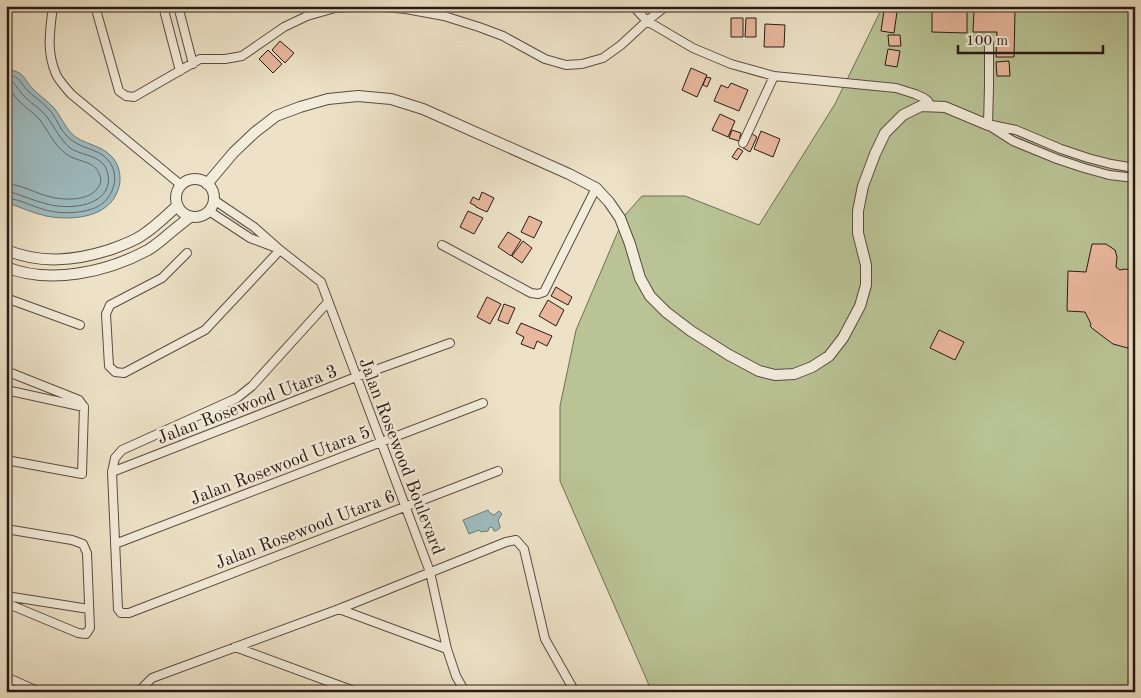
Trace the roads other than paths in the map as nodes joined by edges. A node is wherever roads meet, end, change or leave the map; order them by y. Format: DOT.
graph roads {
  1 [pos="53,6"];
  2 [pos="95,6"];
  3 [pos="163,6"];
  4 [pos="178,6"];
  5 [pos="360,6"];
  6 [pos="373,6"];
  7 [pos="633,6"];
  8 [pos="666,6"];
  9 [pos="647,21"];
  10 [pos="989,44"];
  11 [pos="193,64"];
  12 [pos="180,71"];
  13 [pos="774,76"];
  14 [pos="930,106"];
  15 [pos="988,124"];
  16 [pos="743,143"];
  17 [pos="1135,168"];
  18 [pos="1135,178"];
  19 [pos="206,184"];
  20 [pos="181,185"];
  21 [pos="596,188"];
  22 [pos="214,200"];
  23 [pos="177,206"];
  24 [pos="209,211"];
  25 [pos="190,217"];
  26 [pos="442,245"];
  27 [pos="6,250"];
  28 [pos="280,250"];
  29 [pos="187,253"];
  30 [pos="6,267"];
  31 [pos="6,298"];
  32 [pos="328,302"];
  33 [pos="80,325"];
  34 [pos="450,343"];
  35 [pos="6,371"];
  36 [pos="356,377"];
  37 [pos="6,390"];
  38 [pos="483,403"];
  39 [pos="84,407"];
  40 [pos="380,442"];
  41 [pos="6,460"];
  42 [pos="498,471"];
  43 [pos="112,472"];
  44 [pos="405,507"];
  45 [pos="6,529"];
  46 [pos="115,544"];
  47 [pos="430,572"];
  48 [pos="6,596"];
  49 [pos="6,603"];
  50 [pos="339,609"];
  51 [pos="89,610"];
  52 [pos="235,647"];
  53 [pos="447,649"];
  54 [pos="6,677"];
  55 [pos="40,692"];
  56 [pos="143,692"];
  57 [pos="357,692"];
  58 [pos="465,692"];
  59 [pos="575,692"];
  1 -- 20 [label="street"];
  2 -- 12 [label="street"];
  3 -- 12 [label="street"];
  4 -- 11 [label="street"];
  5 -- 11 [label="street"];
  6 -- 9 [label="street"];
  7 -- 9 [label="street"];
  8 -- 9 [label="street"];
  9 -- 13 [label="street"];
  10 -- 15 [label="street"];
  11 -- 12 [label="street"];
  13 -- 14 [label="street"];
  13 -- 16 [label="street"];
  14 -- 15 [label="street"];
  14 -- 21 [label="street"];
  15 -- 17 [label="street"];
  15 -- 18 [label="street"];
  19 -- 20 [label="street"];
  19 -- 21 [label="street"];
  19 -- 22 [label="street"];
  20 -- 23 [label="street"];
  21 -- 26 [label="street"];
  22 -- 24 [label="street"];
  22 -- 28 [label="street, Jalan Rosewood Boulevard"];
  23 -- 25 [label="street"];
  23 -- 27 [label="street"];
  24 -- 25 [label="street"];
  24 -- 28 [label="street, Jalan Rosewood Boulevard"];
  25 -- 30 [label="street"];
  28 -- 29 [label="street"];
  28 -- 32 [label="street, Jalan Rosewood Boulevard"];
  31 -- 33 [label="street"];
  32 -- 36 [label="street, Jalan Rosewood Boulevard"];
  32 -- 43 [label="street"];
  34 -- 36 [label="street, Jalan Rosewood Utara 3"];
  35 -- 39 [label="street"];
  36 -- 40 [label="street, Jalan Rosewood Boulevard"];
  36 -- 43 [label="street, Jalan Rosewood Utara 3"];
  37 -- 39 [label="street"];
  38 -- 40 [label="street, Jalan Rosewood Utara 5"];
  39 -- 41 [label="street"];
  40 -- 44 [label="street, Jalan Rosewood Boulevard"];
  40 -- 46 [label="street, Jalan Rosewood Utara 5"];
  42 -- 44 [label="street, Jalan Rosewood Utara 6"];
  43 -- 46 [label="street"];
  44 -- 46 [label="street, Jalan Rosewood Utara 6"];
  44 -- 47 [label="street, Jalan Rosewood Boulevard"];
  45 -- 51 [label="street"];
  47 -- 50 [label="street"];
  47 -- 53 [label="street, Jalan Rosewood Boulevard"];
  47 -- 59 [label="street"];
  48 -- 51 [label="street"];
  49 -- 51 [label="street"];
  50 -- 52 [label="street"];
  50 -- 53 [label="street"];
  52 -- 56 [label="street"];
  52 -- 57 [label="street"];
  53 -- 58 [label="street, Jalan Rosewood Boulevard"];
  54 -- 55 [label="street"];
}
